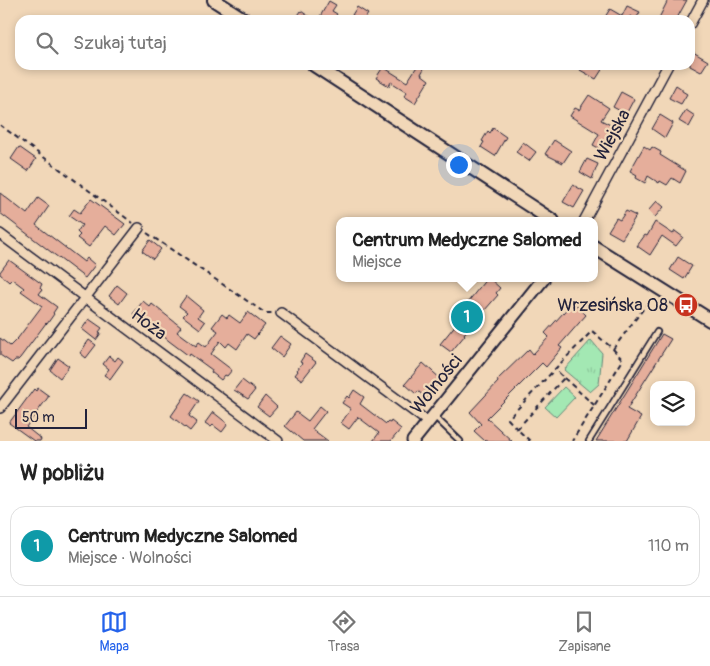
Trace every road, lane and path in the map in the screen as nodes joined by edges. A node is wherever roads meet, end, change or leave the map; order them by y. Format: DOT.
graph roads {
  1 [pos="214,0"];
  2 [pos="703,0"];
  3 [pos="237,15"];
  4 [pos="695,15"];
  5 [pos="322,70"];
  6 [pos="665,70"];
  7 [pos="547,217"];
  8 [pos="586,217"];
  9 [pos="140,228"];
  10 [pos="0,234"];
  11 [pos="598,250"];
  12 [pos="541,282"];
  13 [pos="86,297"];
  14 [pos="650,300"];
  15 [pos="281,313"];
  16 [pos="710,320"];
  17 [pos="657,332"];
  18 [pos="613,349"];
  19 [pos="555,370"];
  20 [pos="564,378"];
  21 [pos="594,405"];
  22 [pos="0,408"];
  23 [pos="430,419"];
  24 [pos="517,429"];
  25 [pos="278,441"];
  26 [pos="413,441"];
  27 [pos="460,441"];
  28 [pos="530,441"];
  29 [pos="572,441"];
  30 [pos="589,441"];
  1 -- 3 [label="main road"];
  2 -- 4 [label="street"];
  5 -- 7 [label="main road"];
  6 -- 8 [label="street, Wiejska"];
  9 -- 13 [label="street"];
  10 -- 13 [label="street, Hoża"];
  11 -- 16 [label="main road"];
  12 -- 23 [label="street, Wolności"];
  13 -- 22 [label="street"];
  13 -- 25 [label="street, Hoża"];
  14 -- 18 [label="path"];
  15 -- 23 [label="street"];
  17 -- 30 [label="lane"];
  18 -- 19 [label="path"];
  18 -- 21 [label="path"];
  19 -- 20 [label="path"];
  19 -- 24 [label="path"];
  20 -- 21 [label="path"];
  20 -- 24 [label="path"];
  21 -- 29 [label="path"];
  23 -- 26 [label="street, Wolności"];
  23 -- 27 [label="lane"];
  24 -- 28 [label="path"];
}
